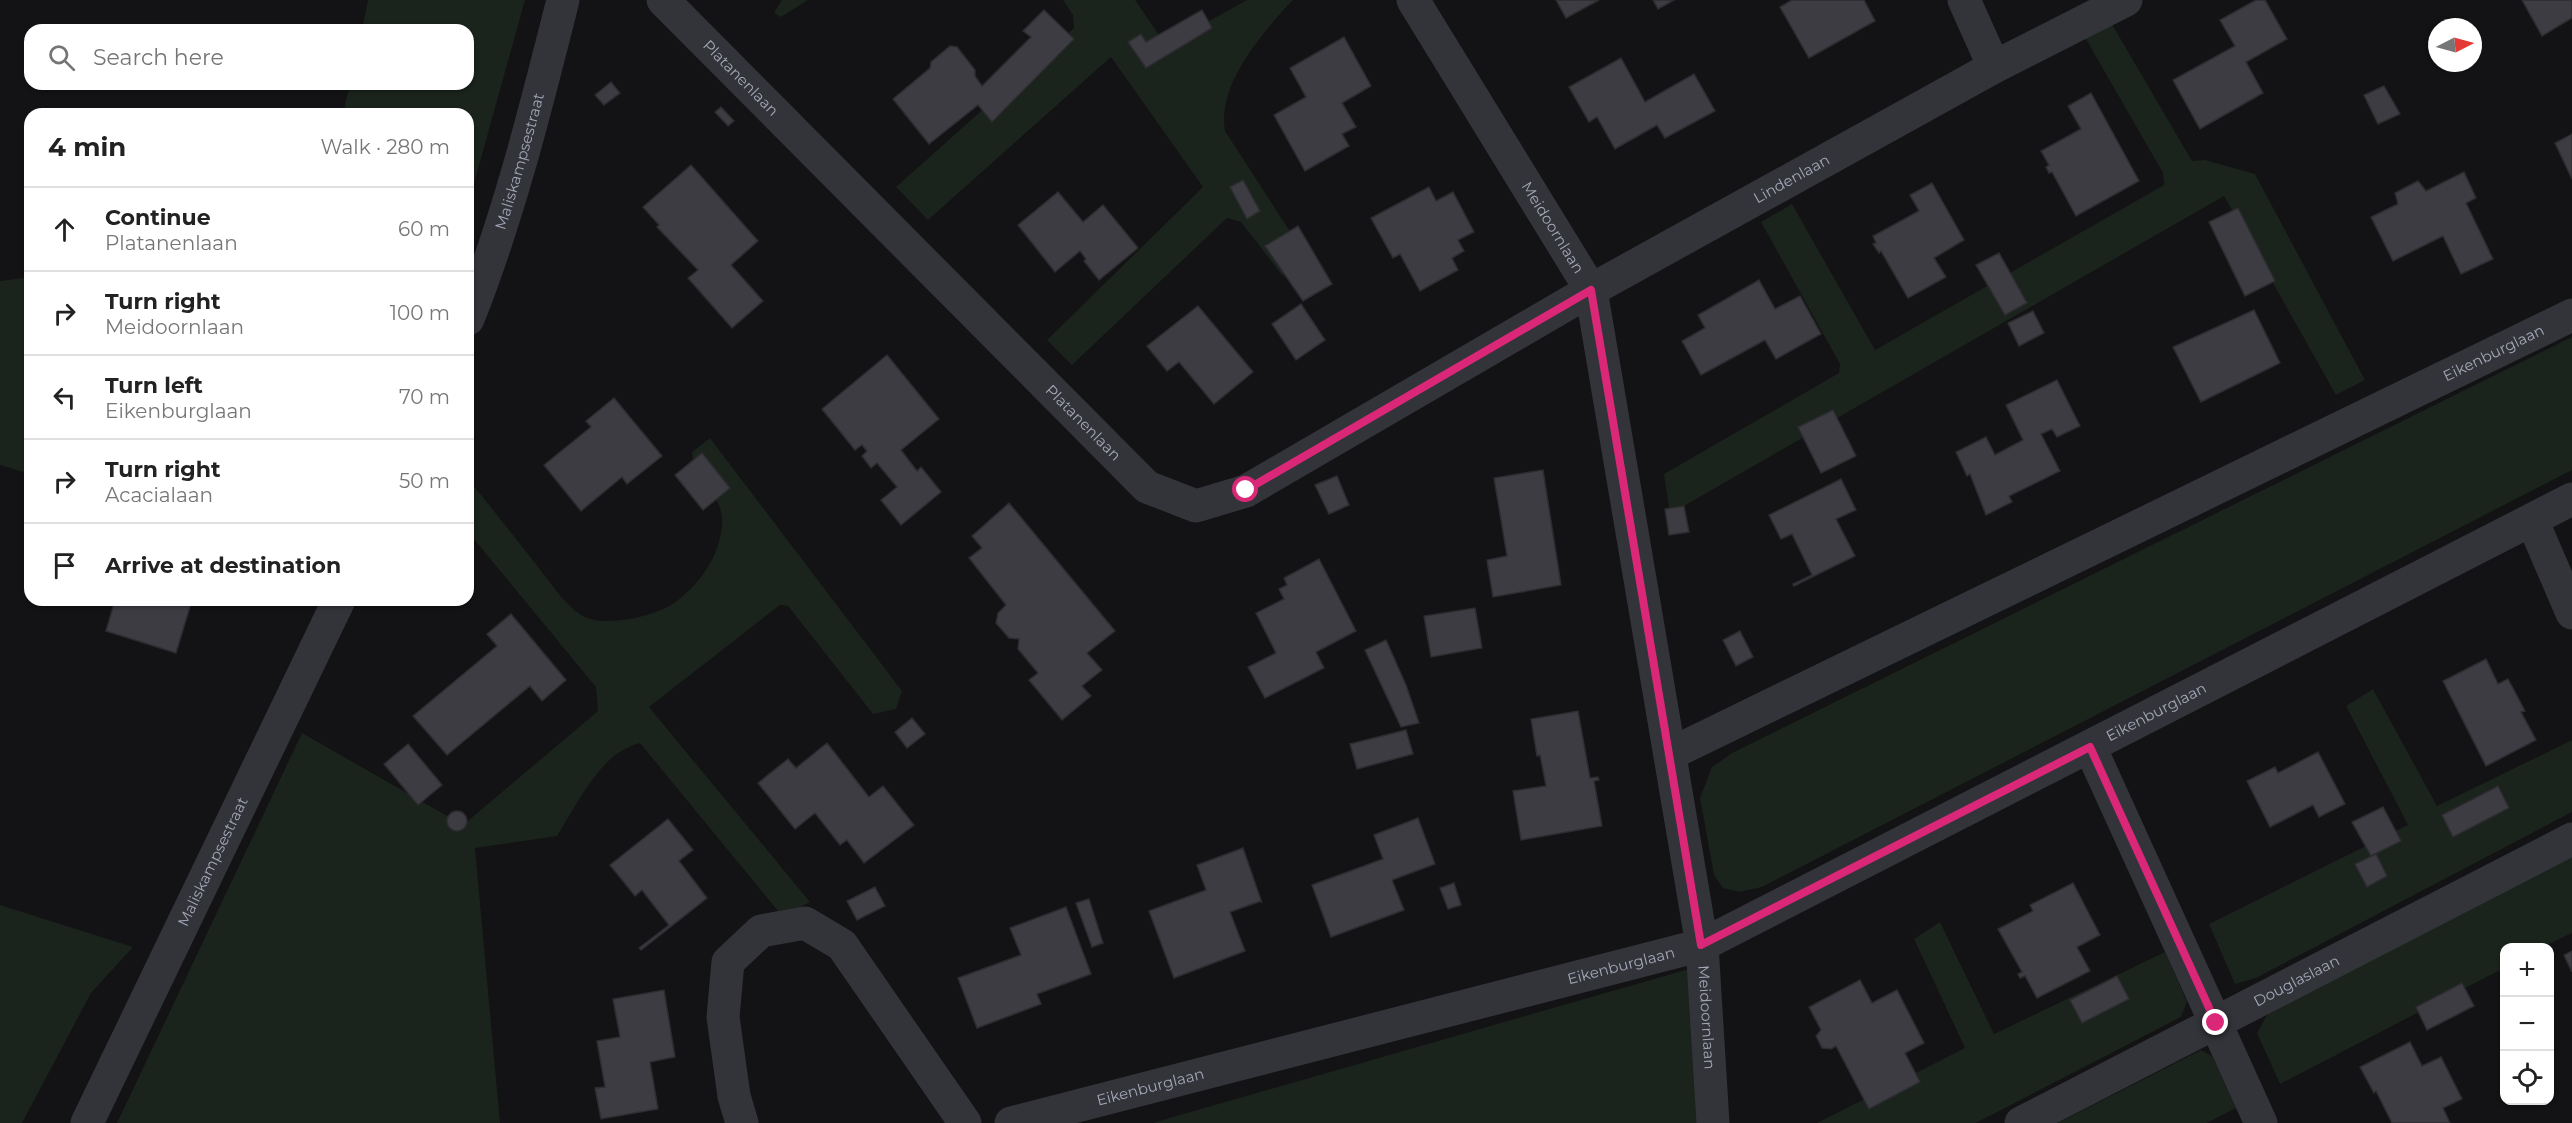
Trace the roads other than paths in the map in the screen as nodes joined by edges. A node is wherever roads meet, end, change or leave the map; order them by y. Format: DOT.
graph roads {
  1 [pos="563,0"];
  2 [pos="663,0"];
  3 [pos="1413,0"];
  4 [pos="1965,0"];
  5 [pos="2126,0"];
  6 [pos="1994,68"];
  7 [pos="1591,290"];
  8 [pos="474,303"];
  9 [pos="2572,315"];
  10 [pos="2572,498"];
  11 [pos="2532,520"];
  12 [pos="336,606"];
  13 [pos="2572,613"];
  14 [pos="2090,747"];
  15 [pos="1671,754"];
  16 [pos="2572,839"];
  17 [pos="1701,945"];
  18 [pos="2216,1023"];
  19 [pos="87,1123"];
  20 [pos="742,1123"];
  21 [pos="965,1123"];
  22 [pos="1011,1123"];
  23 [pos="1713,1123"];
  24 [pos="2021,1123"];
  25 [pos="2261,1123"];
  1 -- 8 [label="street, Maliskampsestraat"];
  2 -- 7 [label="street, Platanenlaan"];
  3 -- 7 [label="street, Meidoornlaan"];
  4 -- 6 [label="street"];
  5 -- 6 [label="street, Lindenlaan"];
  6 -- 7 [label="street, Lindenlaan"];
  7 -- 15 [label="street, Meidoornlaan"];
  9 -- 15 [label="street, Eikenburglaan"];
  10 -- 11 [label="street, Eikenburglaan"];
  11 -- 13 [label="street"];
  11 -- 14 [label="street, Eikenburglaan"];
  12 -- 19 [label="street, Maliskampsestraat"];
  14 -- 17 [label="street, Eikenburglaan"];
  14 -- 18 [label="street"];
  15 -- 17 [label="street, Meidoornlaan"];
  16 -- 18 [label="street, Douglaslaan"];
  17 -- 22 [label="street, Eikenburglaan"];
  17 -- 23 [label="street, Meidoornlaan"];
  18 -- 24 [label="street, Douglaslaan"];
  18 -- 25 [label="street"];
  20 -- 21 [label="street"];
}
